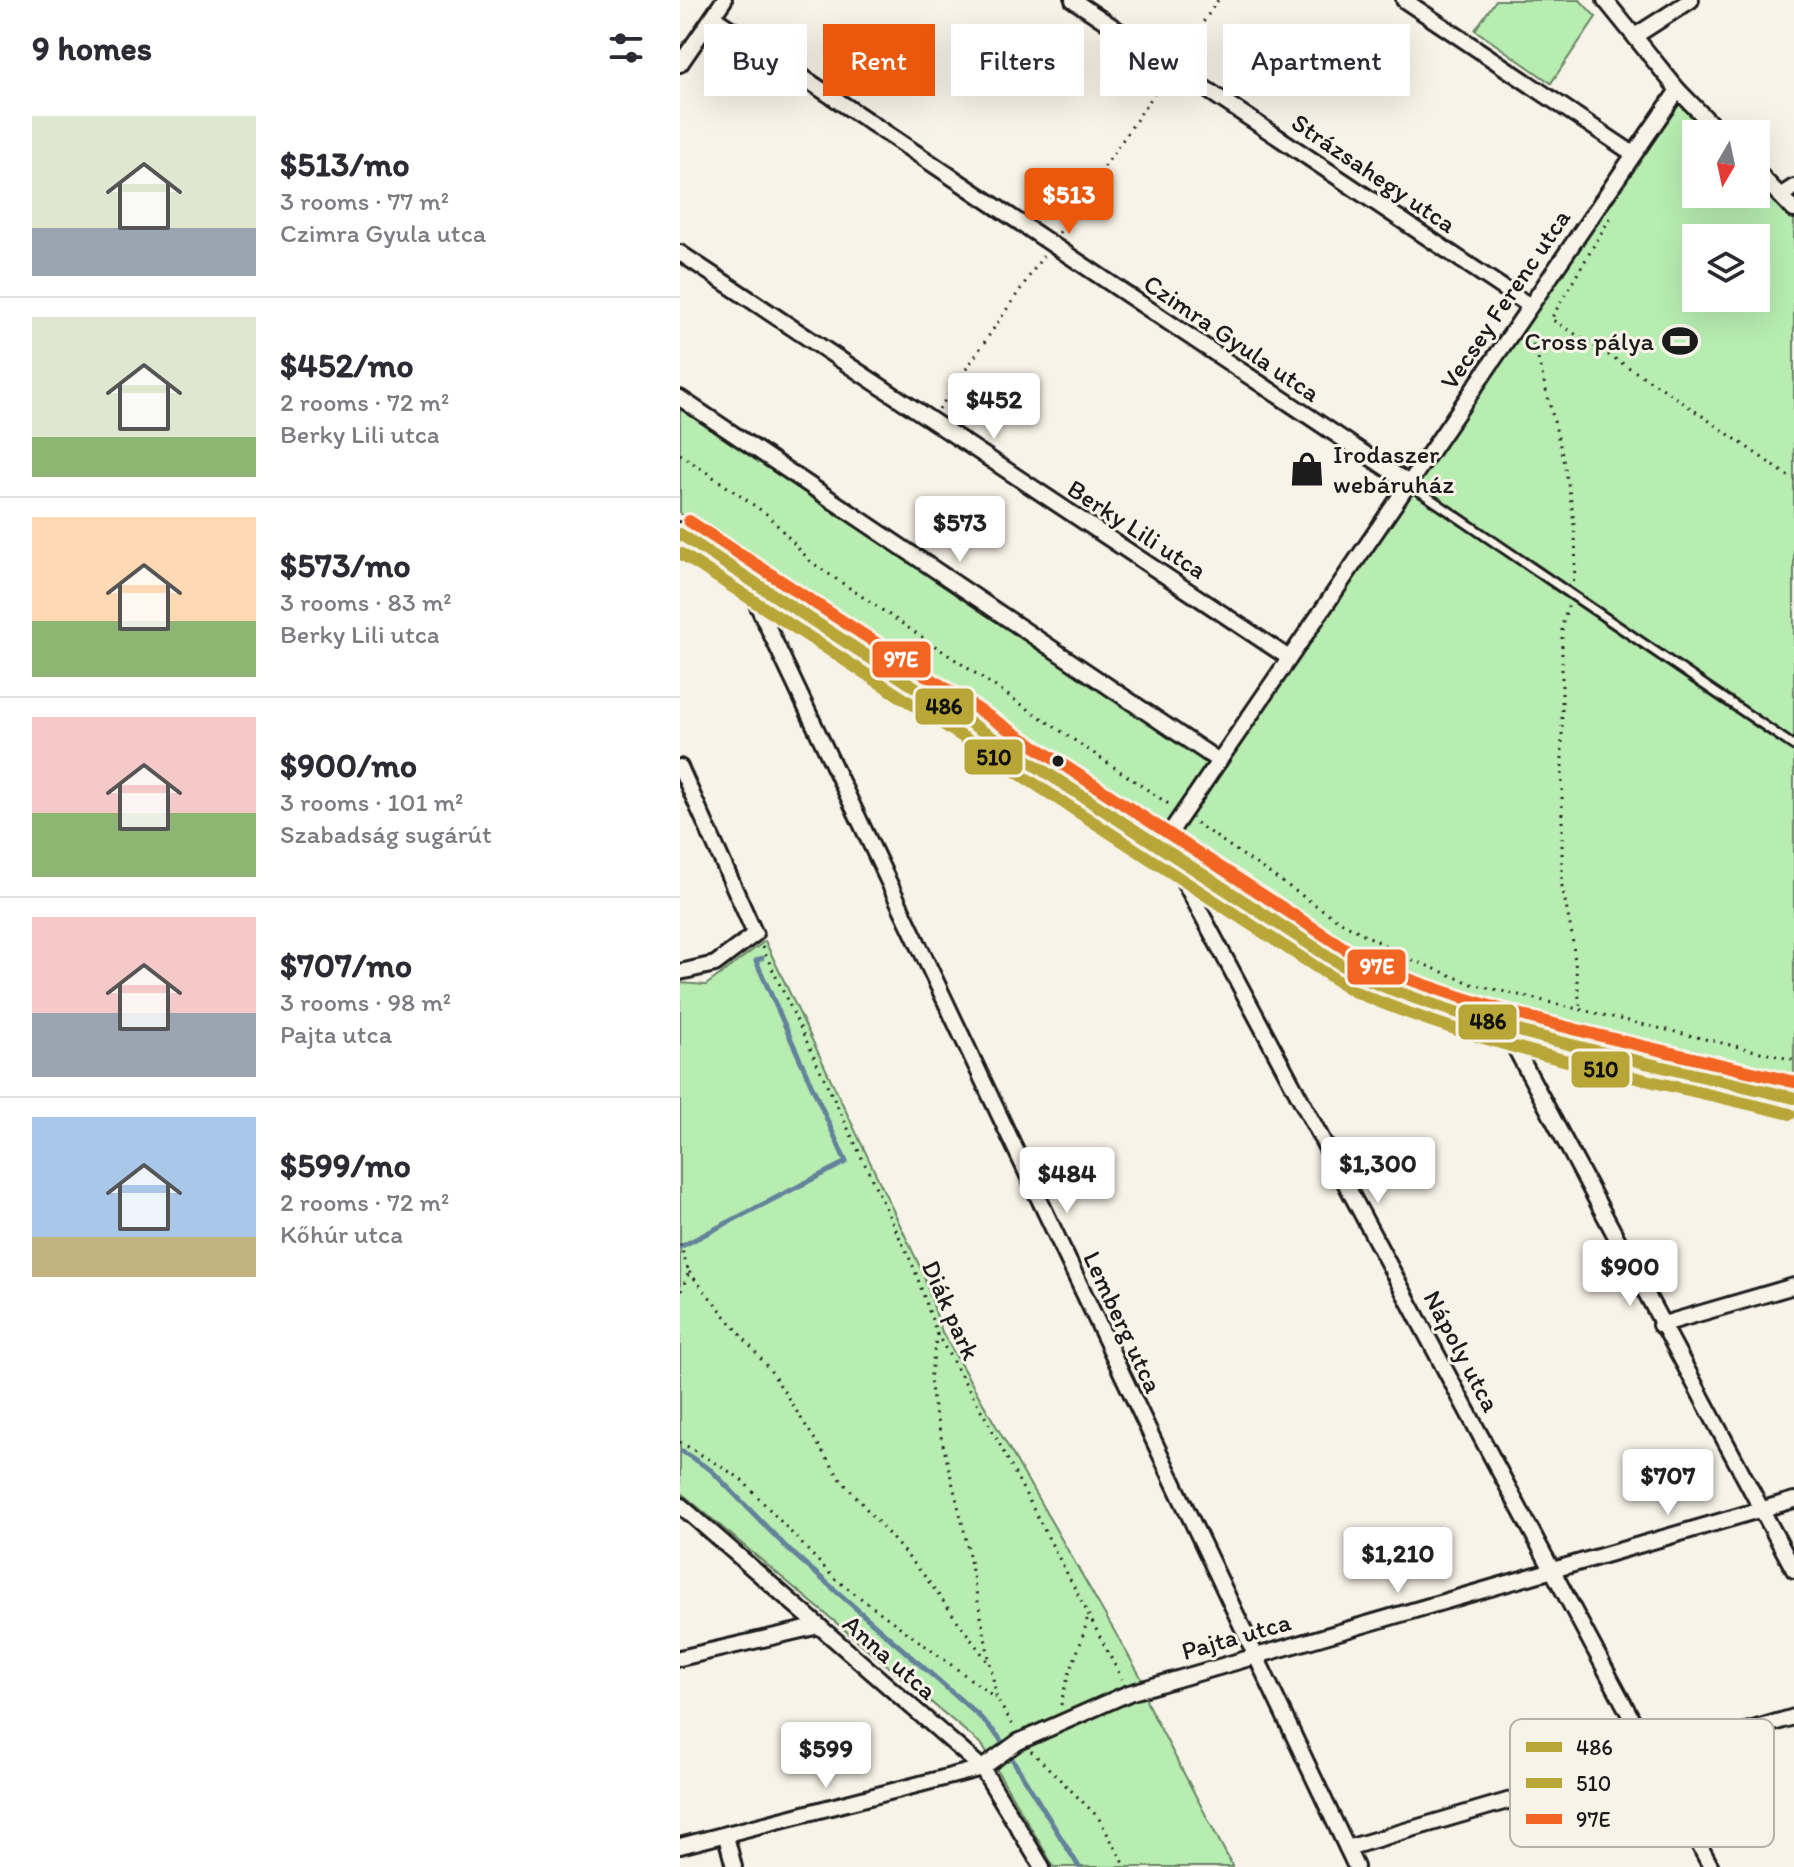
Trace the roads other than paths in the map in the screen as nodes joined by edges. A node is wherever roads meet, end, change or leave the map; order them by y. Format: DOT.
graph roads {
  1 [pos="724,0"];
  2 [pos="1073,0"];
  3 [pos="1404,0"];
  4 [pos="1605,0"];
  5 [pos="1691,0"];
  6 [pos="713,17"];
  7 [pos="1635,36"];
  8 [pos="680,64"];
  9 [pos="1678,90"];
  10 [pos="1707,120"];
  11 [pos="1632,153"];
  12 [pos="1770,186"];
  13 [pos="1794,187"];
  14 [pos="1780,196"];
  15 [pos="1794,210"];
  16 [pos="680,253"];
  17 [pos="1530,306"];
  18 [pos="680,398"];
  19 [pos="1407,482"];
  20 [pos="680,534"];
  21 [pos="745,579"];
  22 [pos="1289,658"];
  23 [pos="1794,746"];
  24 [pos="1219,761"];
  25 [pos="680,767"];
  26 [pos="1171,857"];
  27 [pos="680,972"];
  28 [pos="1504,1027"];
  29 [pos="1794,1098"];
  30 [pos="1794,1286"];
  31 [pos="1660,1325"];
  32 [pos="1794,1500"];
  33 [pos="680,1505"];
  34 [pos="1761,1510"];
  35 [pos="1794,1570"];
  36 [pos="1552,1571"];
  37 [pos="819,1626"];
  38 [pos="1254,1656"];
  39 [pos="680,1658"];
  40 [pos="1794,1717"];
  41 [pos="1633,1719"];
  42 [pos="1774,1723"];
  43 [pos="983,1766"];
  44 [pos="1510,1800"];
  45 [pos="726,1836"];
  46 [pos="680,1846"];
  47 [pos="1701,1847"];
  48 [pos="1347,1848"];
  49 [pos="734,1867"];
  50 [pos="1042,1867"];
  51 [pos="1356,1867"];
  52 [pos="1711,1867"];
  1 -- 6 [label="street"];
  2 -- 17 [label="street, Strázsahegy utca"];
  3 -- 11 [label="street"];
  4 -- 7 [label="street"];
  5 -- 7 [label="street"];
  6 -- 8 [label="street"];
  6 -- 19 [label="street, Czimra Gyula utca"];
  7 -- 9 [label="street"];
  9 -- 10 [label="street"];
  9 -- 11 [label="street, Vecsey Ferenc utca"];
  11 -- 17 [label="street, Vecsey Ferenc utca"];
  12 -- 14 [label="street"];
  13 -- 14 [label="street"];
  14 -- 15 [label="street"];
  16 -- 22 [label="street, Berky Lili utca"];
  17 -- 19 [label="street, Vecsey Ferenc utca"];
  18 -- 24 [label="street"];
  19 -- 22 [label="street, Vecsey Ferenc utca"];
  19 -- 23 [label="lane"];
  20 -- 21 [label="main road"];
  21 -- 26 [label="main road"];
  21 -- 38 [label="street, Lemberg utca"];
  22 -- 24 [label="street, Vecsey Ferenc utca"];
  24 -- 26 [label="street, Vecsey Ferenc utca"];
  25 -- 27 [label="street"];
  26 -- 28 [label="main road"];
  26 -- 36 [label="street, Nápoly utca"];
  28 -- 29 [label="main road"];
  28 -- 31 [label="street"];
  30 -- 31 [label="street"];
  31 -- 34 [label="street"];
  32 -- 34 [label="street, Pajta utca"];
  33 -- 37 [label="street, Anna utca"];
  34 -- 35 [label="street"];
  34 -- 36 [label="street, Pajta utca"];
  36 -- 38 [label="street, Pajta utca"];
  36 -- 41 [label="street, Nápoly utca"];
  37 -- 39 [label="street"];
  37 -- 43 [label="street, Anna utca"];
  38 -- 43 [label="street, Pajta utca"];
  38 -- 48 [label="street, Lemberg utca"];
  40 -- 42 [label="street"];
  43 -- 45 [label="street, Pajta utca"];
  43 -- 50 [label="street, Anna utca"];
  44 -- 48 [label="street"];
  45 -- 46 [label="street, Pajta utca"];
  45 -- 49 [label="street"];
  47 -- 52 [label="street, Nápoly utca"];
  48 -- 51 [label="street, Lemberg utca"];
}
